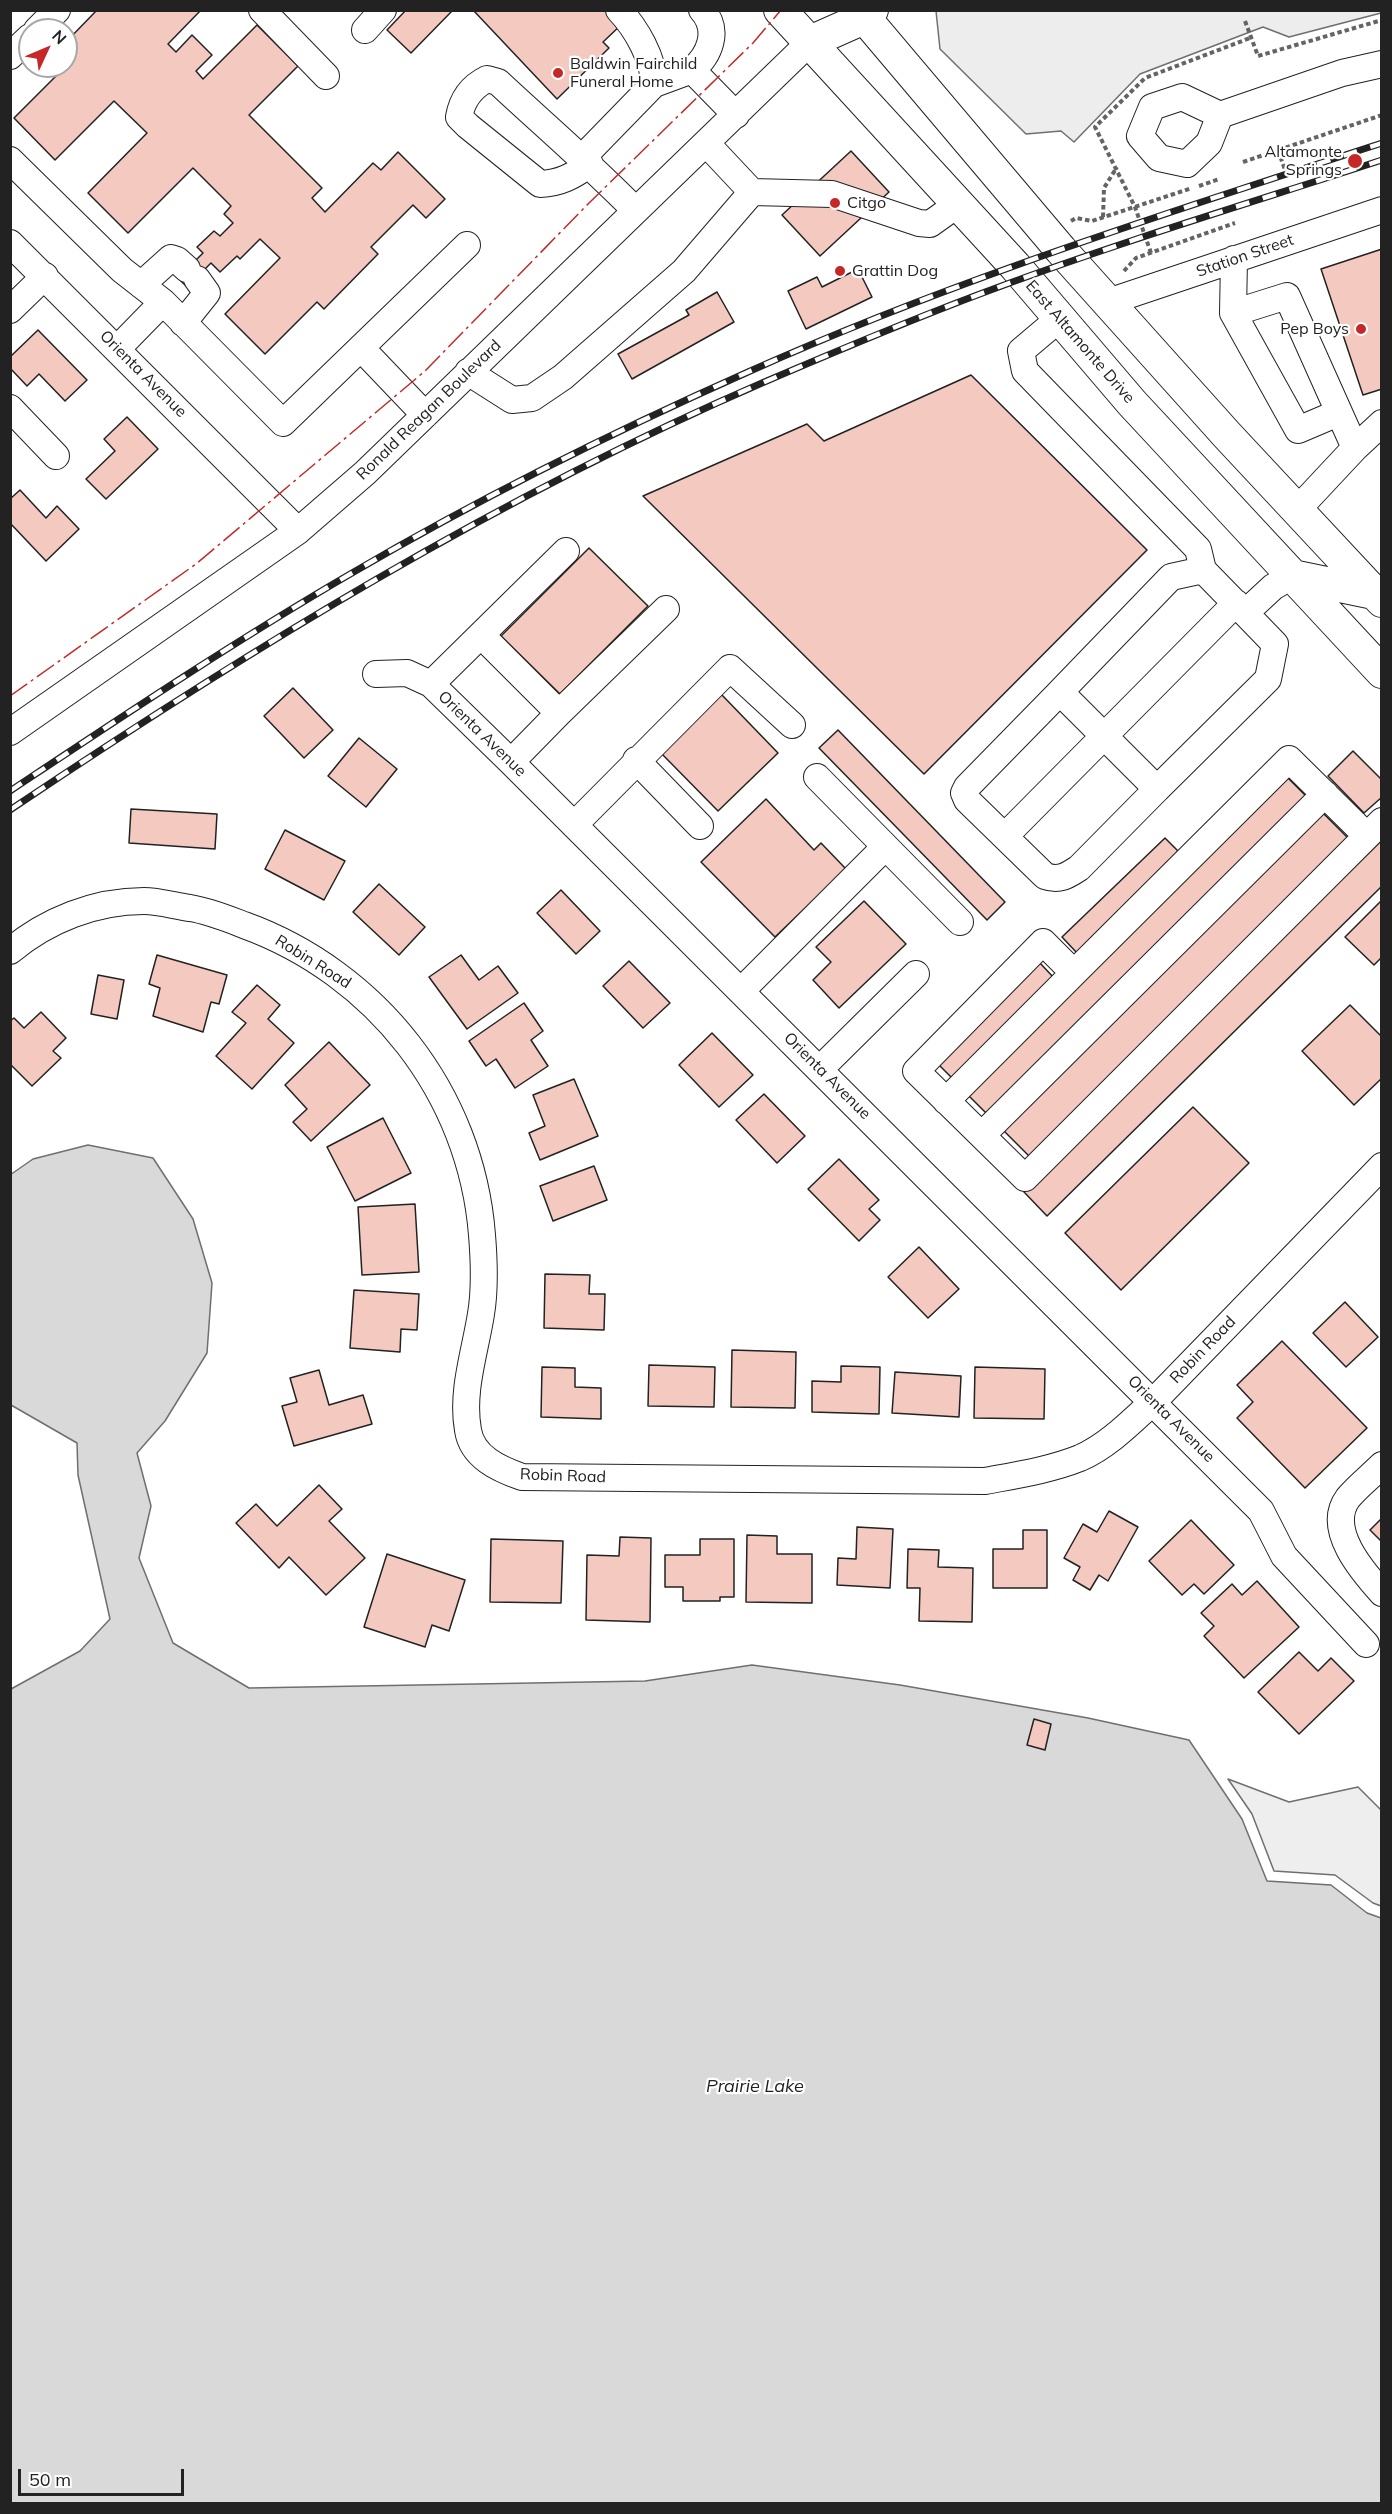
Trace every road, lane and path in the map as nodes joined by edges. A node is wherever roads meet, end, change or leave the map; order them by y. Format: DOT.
graph roads {
  1 [pos="262,10"];
  2 [pos="383,10"];
  3 [pos="619,10"];
  4 [pos="702,10"];
  5 [pos="780,10"];
  6 [pos="821,10"];
  7 [pos="864,13"];
  8 [pos="1382,20"];
  9 [pos="1245,21"];
  10 [pos="365,30"];
  11 [pos="810,42"];
  12 [pos="1382,64"];
  13 [pos="692,70"];
  14 [pos="326,76"];
  15 [pos="654,84"];
  16 [pos="736,115"];
  17 [pos="1220,115"];
  18 [pos="1382,115"];
  19 [pos="706,143"];
  20 [pos="1278,150"];
  21 [pos="10,160"];
  22 [pos="587,161"];
  23 [pos="1243,162"];
  24 [pos="1117,167"];
  25 [pos="1285,170"];
  26 [pos="1219,179"];
  27 [pos="752,192"];
  28 [pos="958,204"];
  29 [pos="635,210"];
  30 [pos="1382,210"];
  31 [pos="1103,217"];
  32 [pos="1235,223"];
  33 [pos="1069,224"];
  34 [pos="10,243"];
  35 [pos="466,245"];
  36 [pos="1234,259"];
  37 [pos="45,276"];
  38 [pos="141,285"];
  39 [pos="1112,288"];
  40 [pos="163,302"];
  41 [pos="10,310"];
  42 [pos="1233,312"];
  43 [pos="1060,318"];
  44 [pos="183,322"];
  45 [pos="118,348"];
  46 [pos="361,348"];
  47 [pos="468,372"];
  48 [pos="10,408"];
  49 [pos="1338,413"];
  50 [pos="425,415"];
  51 [pos="1382,423"];
  52 [pos="1354,448"];
  53 [pos="56,456"];
  54 [pos="1218,497"];
  55 [pos="1297,510"];
  56 [pos="298,531"];
  57 [pos="566,551"];
  58 [pos="1203,570"];
  59 [pos="1292,576"];
  60 [pos="1378,597"];
  61 [pos="1240,608"];
  62 [pos="666,609"];
  63 [pos="481,635"];
  64 [pos="1382,672"];
  65 [pos="376,674"];
  66 [pos="431,684"];
  67 [pos="1060,692"];
  68 [pos="559,713"];
  69 [pos="792,725"];
  70 [pos="10,732"];
  71 [pos="1106,737"];
  72 [pos="636,760"];
  73 [pos="511,762"];
  74 [pos="817,777"];
  75 [pos="1157,789"];
  76 [pos="1324,794"];
  77 [pos="574,825"];
  78 [pos="700,826"];
  79 [pos="1374,828"];
  80 [pos="1005,836"];
  81 [pos="885,848"];
  82 [pos="960,922"];
  83 [pos="10,951"];
  84 [pos="1074,973"];
  85 [pos="916,974"];
  86 [pos="741,991"];
  87 [pos="820,1069"];
  88 [pos="946,1101"];
  89 [pos="982,1135"];
  90 [pos="1382,1166"];
  91 [pos="1154,1401"];
  92 [pos="1382,1465"];
  93 [pos="1382,1593"];
  94 [pos="1366,1644"];
  1 -- 14 [label="street"];
  2 -- 10 [label="street"];
  3 -- 15 [label="street"];
  4 -- 13 [label="street"];
  5 -- 11 [label="main road, East Altamonte Drive"];
  6 -- 11 [label="main road, Ronald Reagan Boulevard"];
  7 -- 11 [label="main road, Ronald Reagan Boulevard"];
  7 -- 39 [label="main road"];
  8 -- 9 [label="path"];
  11 -- 16 [label="street, Ronald Reagan Boulevard"];
  11 -- 28 [label="main road, East Altamonte Drive"];
  12 -- 17 [label="street"];
  13 -- 15 [label="street"];
  13 -- 16 [label="street"];
  15 -- 22 [label="street"];
  16 -- 19 [label="street, Ronald Reagan Boulevard"];
  18 -- 20 [label="path"];
  19 -- 27 [label="street"];
  19 -- 29 [label="street, Ronald Reagan Boulevard"];
  20 -- 23 [label="path"];
  20 -- 25 [label="path"];
  21 -- 38 [label="street"];
  22 -- 22 [label="street"];
  22 -- 29 [label="street"];
  24 -- 31 [label="path"];
  26 -- 31 [label="path"];
  27 -- 28 [label="street"];
  27 -- 47 [label="street"];
  28 -- 43 [label="main road, East Altamonte Drive"];
  29 -- 47 [label="street, Ronald Reagan Boulevard"];
  30 -- 36 [label="street, Station Street"];
  31 -- 33 [label="path"];
  32 -- 39 [label="path"];
  34 -- 37 [label="street, Orienta Avenue"];
  35 -- 46 [label="street"];
  36 -- 39 [label="street, Station Street"];
  36 -- 42 [label="street"];
  37 -- 41 [label="street"];
  37 -- 45 [label="street, Orienta Avenue"];
  38 -- 40 [label="street"];
  38 -- 44 [label="street"];
  39 -- 55 [label="main road"];
  40 -- 44 [label="street"];
  40 -- 45 [label="street"];
  42 -- 49 [label="street"];
  42 -- 49 [label="street"];
  43 -- 54 [label="main road, East Altamonte Drive"];
  43 -- 58 [label="street"];
  44 -- 46 [label="street"];
  45 -- 56 [label="street, Orienta Avenue"];
  46 -- 50 [label="street"];
  47 -- 50 [label="street, Ronald Reagan Boulevard"];
  48 -- 53 [label="street"];
  49 -- 52 [label="street"];
  50 -- 56 [label="street, Ronald Reagan Boulevard"];
  51 -- 52 [label="street"];
  52 -- 55 [label="street"];
  54 -- 55 [label="main road"];
  54 -- 59 [label="main road, East Altamonte Drive"];
  55 -- 60 [label="main road"];
  56 -- 70 [label="street, Ronald Reagan Boulevard"];
  57 -- 63 [label="street"];
  58 -- 61 [label="street"];
  58 -- 67 [label="street"];
  59 -- 60 [label="main road"];
  59 -- 61 [label="street"];
  59 -- 64 [label="main road, East Altamonte Drive"];
  61 -- 71 [label="street"];
  61 -- 75 [label="street"];
  62 -- 68 [label="street"];
  63 -- 66 [label="street"];
  63 -- 68 [label="street"];
  65 -- 66 [label="street, Orienta Avenue"];
  66 -- 73 [label="street, Orienta Avenue"];
  67 -- 71 [label="street"];
  67 -- 80 [label="street"];
  68 -- 73 [label="street"];
  69 -- 72 [label="street"];
  71 -- 75 [label="street"];
  71 -- 80 [label="street"];
  72 -- 77 [label="street"];
  72 -- 78 [label="street"];
  73 -- 77 [label="street, Orienta Avenue"];
  74 -- 81 [label="street"];
  75 -- 80 [label="street"];
  76 -- 79 [label="street"];
  76 -- 84 [label="street"];
  76 -- 89 [label="street"];
  77 -- 86 [label="street, Orienta Avenue"];
  79 -- 89 [label="street"];
  81 -- 82 [label="street"];
  81 -- 86 [label="street"];
  83 -- 91 [label="street, Robin Road"];
  84 -- 88 [label="street"];
  84 -- 88 [label="street"];
  85 -- 87 [label="street"];
  86 -- 87 [label="street, Orienta Avenue"];
  87 -- 91 [label="street, Orienta Avenue"];
  88 -- 89 [label="street"];
  90 -- 91 [label="street, Robin Road"];
  91 -- 94 [label="street, Orienta Avenue"];
  92 -- 93 [label="street"];
}
